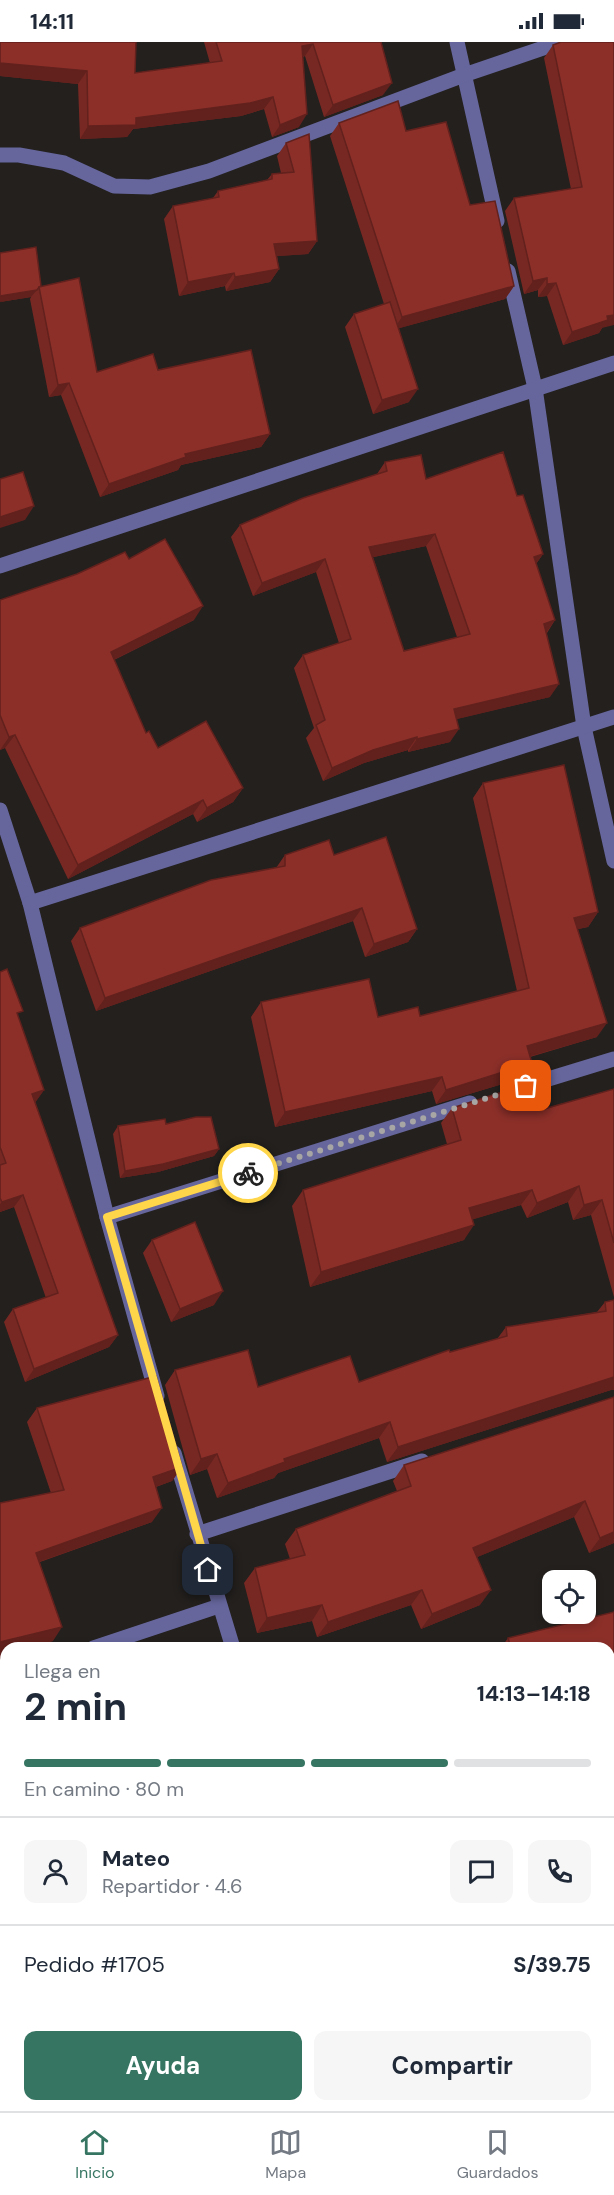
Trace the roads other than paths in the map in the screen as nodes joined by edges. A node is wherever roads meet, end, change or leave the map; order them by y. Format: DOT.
graph roads {
  1 [pos="457,42"];
  2 [pos="561,42"];
  3 [pos="464,75"];
  4 [pos="0,155"];
  5 [pos="501,237"];
  6 [pos="506,260"];
  7 [pos="614,363"];
  8 [pos="535,388"];
  9 [pos="0,566"];
  10 [pos="614,717"];
  11 [pos="584,727"];
  12 [pos="0,810"];
  13 [pos="614,861"];
  14 [pos="30,903"];
  15 [pos="614,1059"];
  16 [pos="107,1217"];
  17 [pos="161,1409"];
  18 [pos="171,1443"];
  19 [pos="434,1457"];
  20 [pos="197,1534"];
  21 [pos="219,1606"];
  22 [pos="111,1642"];
  23 [pos="231,1642"];
  1 -- 3 [label="street"];
  2 -- 3 [label="street"];
  3 -- 4 [label="street"];
  3 -- 5 [label="street"];
  6 -- 8 [label="street"];
  7 -- 8 [label="street"];
  8 -- 9 [label="street"];
  8 -- 11 [label="street"];
  10 -- 11 [label="street"];
  11 -- 13 [label="street"];
  11 -- 14 [label="street"];
  12 -- 14 [label="street"];
  14 -- 16 [label="street"];
  15 -- 16 [label="street"];
  16 -- 17 [label="street"];
  18 -- 20 [label="street"];
  19 -- 20 [label="street"];
  20 -- 21 [label="street"];
  21 -- 22 [label="street"];
  21 -- 23 [label="street"];
}
